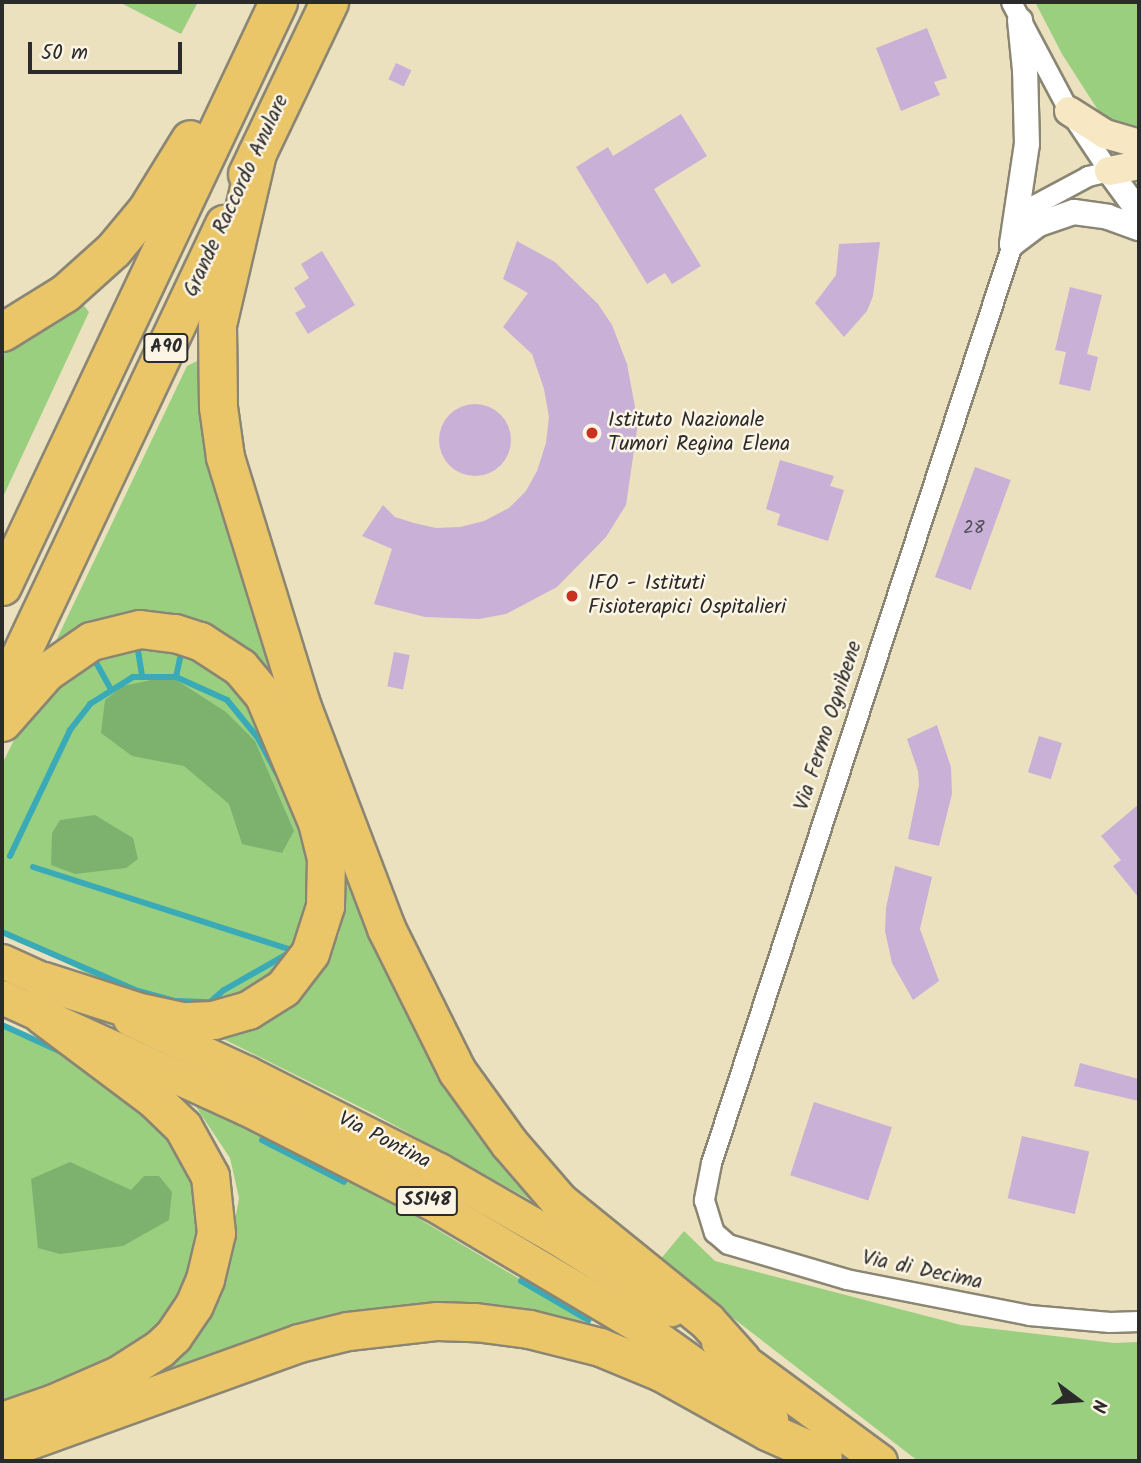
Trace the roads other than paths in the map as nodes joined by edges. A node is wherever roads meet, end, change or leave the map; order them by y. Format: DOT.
graph roads {
  1 [pos="277,2"];
  2 [pos="329,2"];
  3 [pos="1015,11"];
  4 [pos="1069,111"];
  5 [pos="1139,144"];
  6 [pos="257,153"];
  7 [pos="1139,165"];
  8 [pos="1110,171"];
  9 [pos="1139,212"];
  10 [pos="1139,228"];
  11 [pos="1012,244"];
  12 [pos="2,332"];
  13 [pos="2,586"];
  14 [pos="2,694"];
  15 [pos="2,722"];
  16 [pos="2,961"];
  17 [pos="2,997"];
  18 [pos="43,998"];
  19 [pos="710,1224"];
  20 [pos="1139,1321"];
  21 [pos="741,1359"];
  22 [pos="2,1421"];
  23 [pos="2,1450"];
  24 [pos="827,1459"];
  25 [pos="880,1461"];
  1 -- 12 [label="highway"];
  1 -- 13 [label="highway, A90"];
  2 -- 6 [label="highway, Grande Raccordo Anulare / A90"];
  3 -- 4 [label="street"];
  3 -- 11 [label="street"];
  4 -- 5 [label="main road"];
  4 -- 8 [label="street"];
  6 -- 14 [label="highway, Grande Raccordo Anulare / A90"];
  6 -- 21 [label="highway"];
  7 -- 8 [label="main road"];
  8 -- 9 [label="street"];
  8 -- 11 [label="street, Via Fermo Ognibene"];
  10 -- 11 [label="street"];
  11 -- 19 [label="street, Via Fermo Ognibene"];
  15 -- 18 [label="highway"];
  16 -- 18 [label="highway, Via Pontina / SS148"];
  17 -- 18 [label="highway, Via Pontina / SS148"];
  18 -- 21 [label="highway, Via Pontina / SS148"];
  18 -- 22 [label="highway"];
  18 -- 24 [label="highway, Via Pontina / SS148"];
  19 -- 20 [label="street, Via di Decima"];
  21 -- 25 [label="highway, Via Pontina / SS148"];
  23 -- 24 [label="highway"];
}
